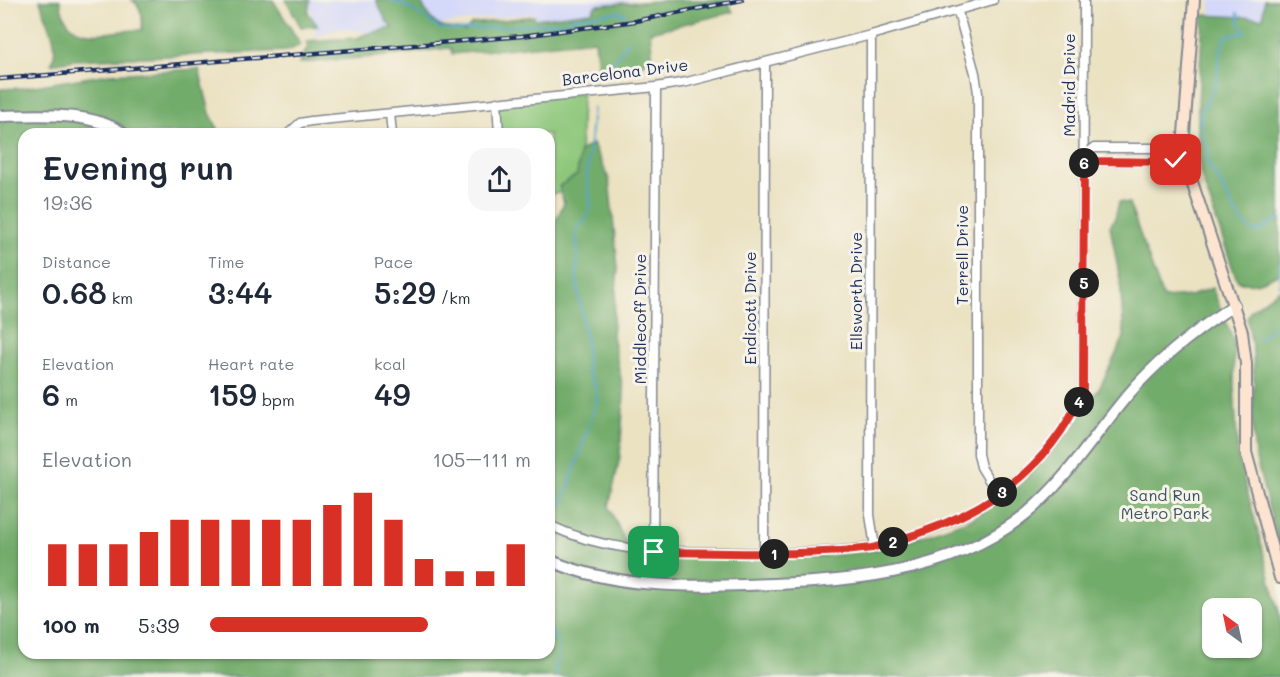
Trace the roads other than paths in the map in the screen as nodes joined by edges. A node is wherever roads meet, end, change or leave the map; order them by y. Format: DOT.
graph roads {
  1 [pos="993,0"];
  2 [pos="1084,0"];
  3 [pos="1194,0"];
  4 [pos="958,12"];
  5 [pos="871,35"];
  6 [pos="765,63"];
  7 [pos="656,87"];
  8 [pos="497,102"];
  9 [pos="390,114"];
  10 [pos="0,116"];
  11 [pos="114,128"];
  12 [pos="294,128"];
  13 [pos="391,128"];
  14 [pos="499,128"];
  15 [pos="1084,155"];
  16 [pos="1185,155"];
  17 [pos="1234,305"];
  18 [pos="998,495"];
  19 [pos="555,527"];
  20 [pos="875,547"];
  21 [pos="654,552"];
  22 [pos="764,554"];
  23 [pos="555,562"];
  24 [pos="1280,578"];
  1 -- 4 [label="street, Barcelona Drive"];
  2 -- 15 [label="street, Madrid Drive"];
  3 -- 16 [label="main road"];
  4 -- 5 [label="street, Barcelona Drive"];
  4 -- 18 [label="street, Terrell Drive"];
  5 -- 6 [label="street, Barcelona Drive"];
  5 -- 20 [label="street, Ellsworth Drive"];
  6 -- 7 [label="street, Barcelona Drive"];
  6 -- 22 [label="street, Endicott Drive"];
  7 -- 8 [label="street, Barcelona Drive"];
  7 -- 21 [label="street, Middlecoff Drive"];
  8 -- 9 [label="street, Barcelona Drive"];
  8 -- 14 [label="street"];
  9 -- 12 [label="street, Barcelona Drive"];
  9 -- 13 [label="street"];
  10 -- 11 [label="street"];
  15 -- 16 [label="street"];
  15 -- 16 [label="street"];
  15 -- 18 [label="street, Madrid Drive"];
  16 -- 17 [label="main road"];
  17 -- 23 [label="street"];
  17 -- 24 [label="main road"];
  18 -- 20 [label="street"];
  19 -- 21 [label="street"];
  20 -- 22 [label="street"];
  21 -- 22 [label="street"];
}
